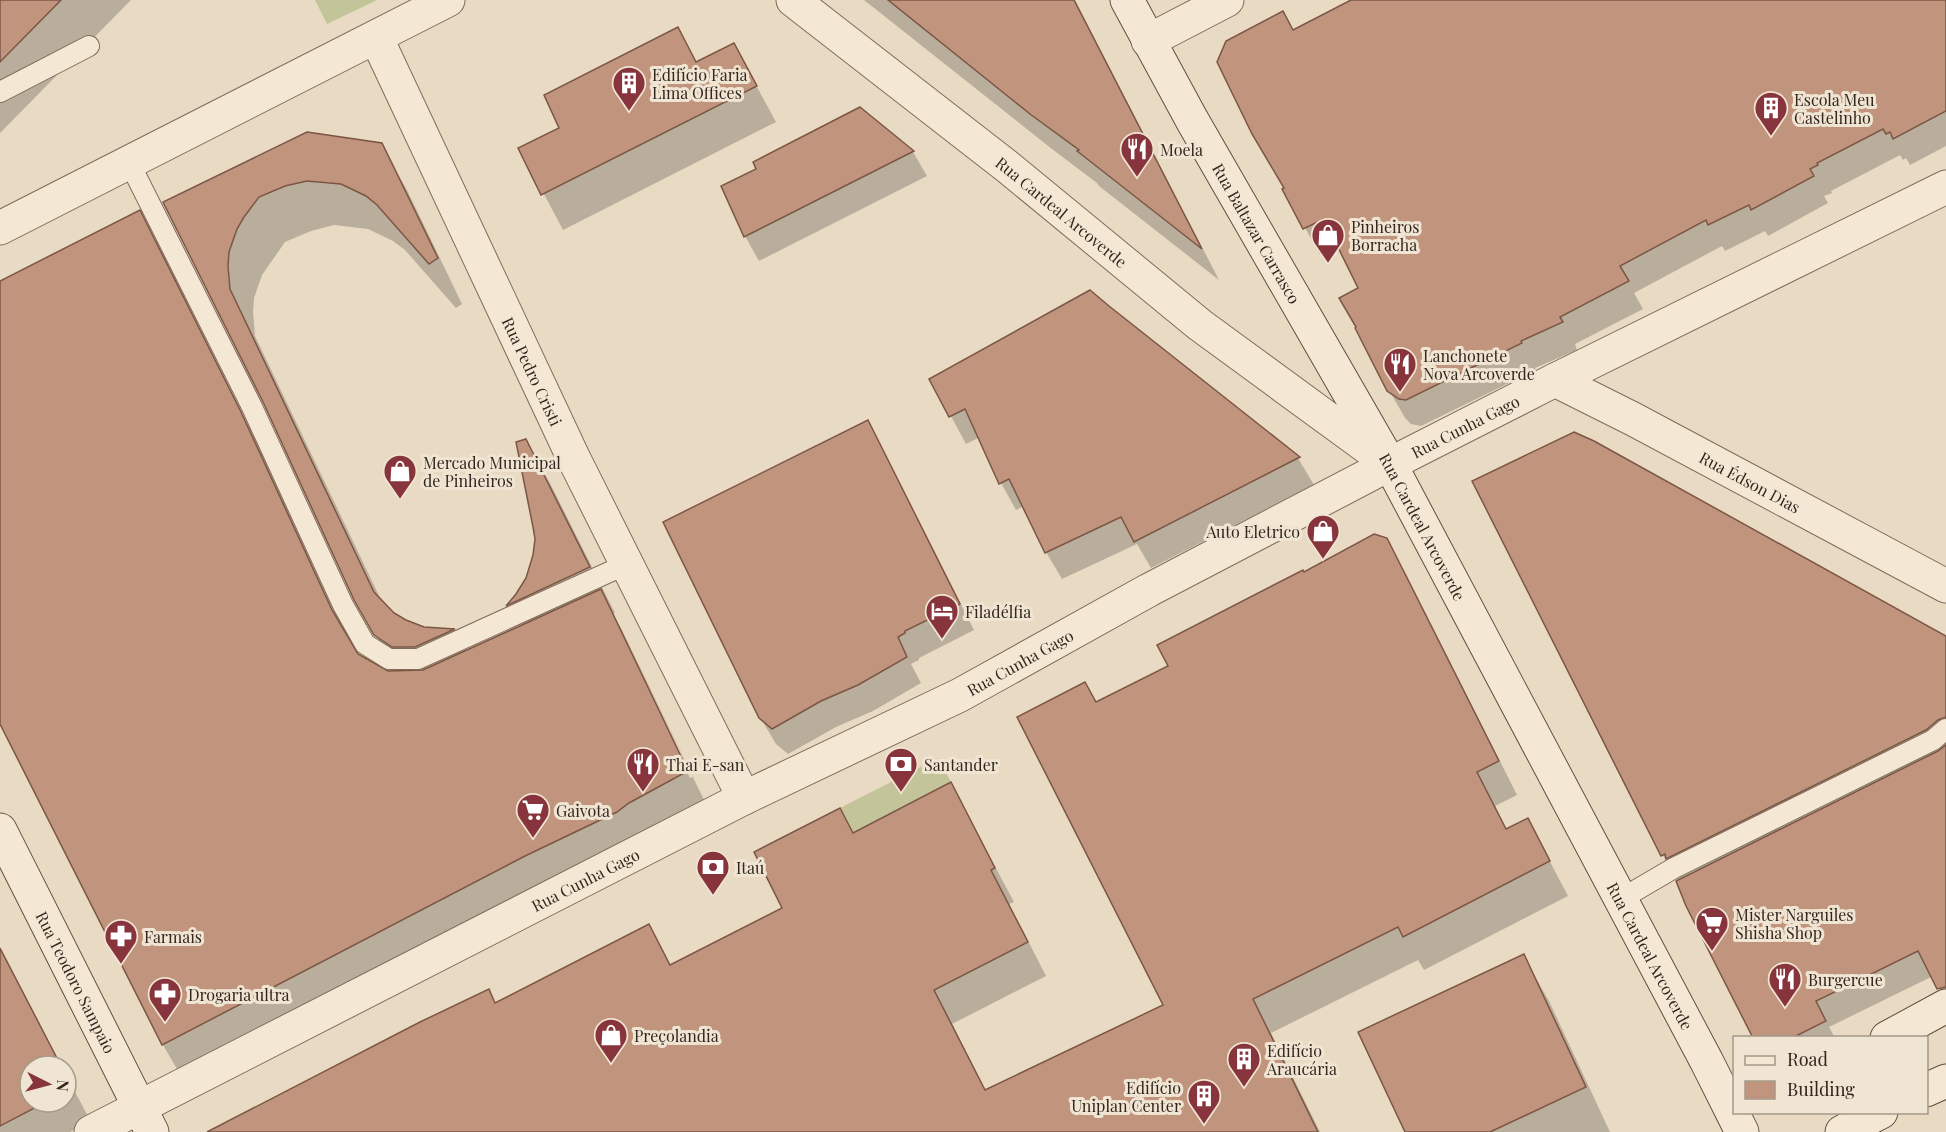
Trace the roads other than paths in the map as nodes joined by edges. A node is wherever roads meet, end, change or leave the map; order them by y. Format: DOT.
graph roads {
  1 [pos="448,0"];
  2 [pos="793,0"];
  3 [pos="1127,0"];
  4 [pos="1227,0"];
  5 [pos="376,37"];
  6 [pos="1148,41"];
  7 [pos="89,46"];
  8 [pos="0,92"];
  9 [pos="129,162"];
  10 [pos="1946,187"];
  11 [pos="0,228"];
  12 [pos="1555,380"];
  13 [pos="1390,464"];
  14 [pos="627,564"];
  15 [pos="1946,586"];
  16 [pos="1946,729"];
  17 [pos="744,798"];
  18 [pos="0,830"];
  19 [pos="1621,899"];
  20 [pos="1946,1006"];
  21 [pos="1891,1036"];
  22 [pos="1946,1081"];
  23 [pos="1928,1089"];
  24 [pos="1879,1114"];
  25 [pos="146,1120"];
  26 [pos="1738,1124"];
  27 [pos="91,1132"];
  28 [pos="1842,1132"];
  1 -- 5 [label="street"];
  2 -- 13 [label="street, Rua Cardeal Arcoverde"];
  3 -- 6 [label="street, Rua Baltazar Carrasco"];
  4 -- 6 [label="street"];
  5 -- 9 [label="street"];
  5 -- 14 [label="street, Rua Pedro Cristi"];
  6 -- 13 [label="street, Rua Baltazar Carrasco"];
  7 -- 8 [label="lane"];
  9 -- 11 [label="street"];
  9 -- 14 [label="lane"];
  10 -- 12 [label="street, Rua Cunha Gago"];
  12 -- 13 [label="street, Rua Cunha Gago"];
  12 -- 15 [label="street, Rua Édson Dias"];
  13 -- 17 [label="street, Rua Cunha Gago"];
  13 -- 19 [label="street, Rua Cardeal Arcoverde"];
  14 -- 17 [label="street, Rua Pedro Cristi"];
  16 -- 19 [label="lane"];
  17 -- 25 [label="street, Rua Cunha Gago"];
  18 -- 25 [label="street, Rua Teodoro Sampaio"];
  19 -- 26 [label="street, Rua Cardeal Arcoverde"];
  20 -- 21 [label="street"];
  22 -- 23 [label="street"];
  24 -- 28 [label="street"];
  25 -- 27 [label="street, Rua Cunha Gago"];
}
